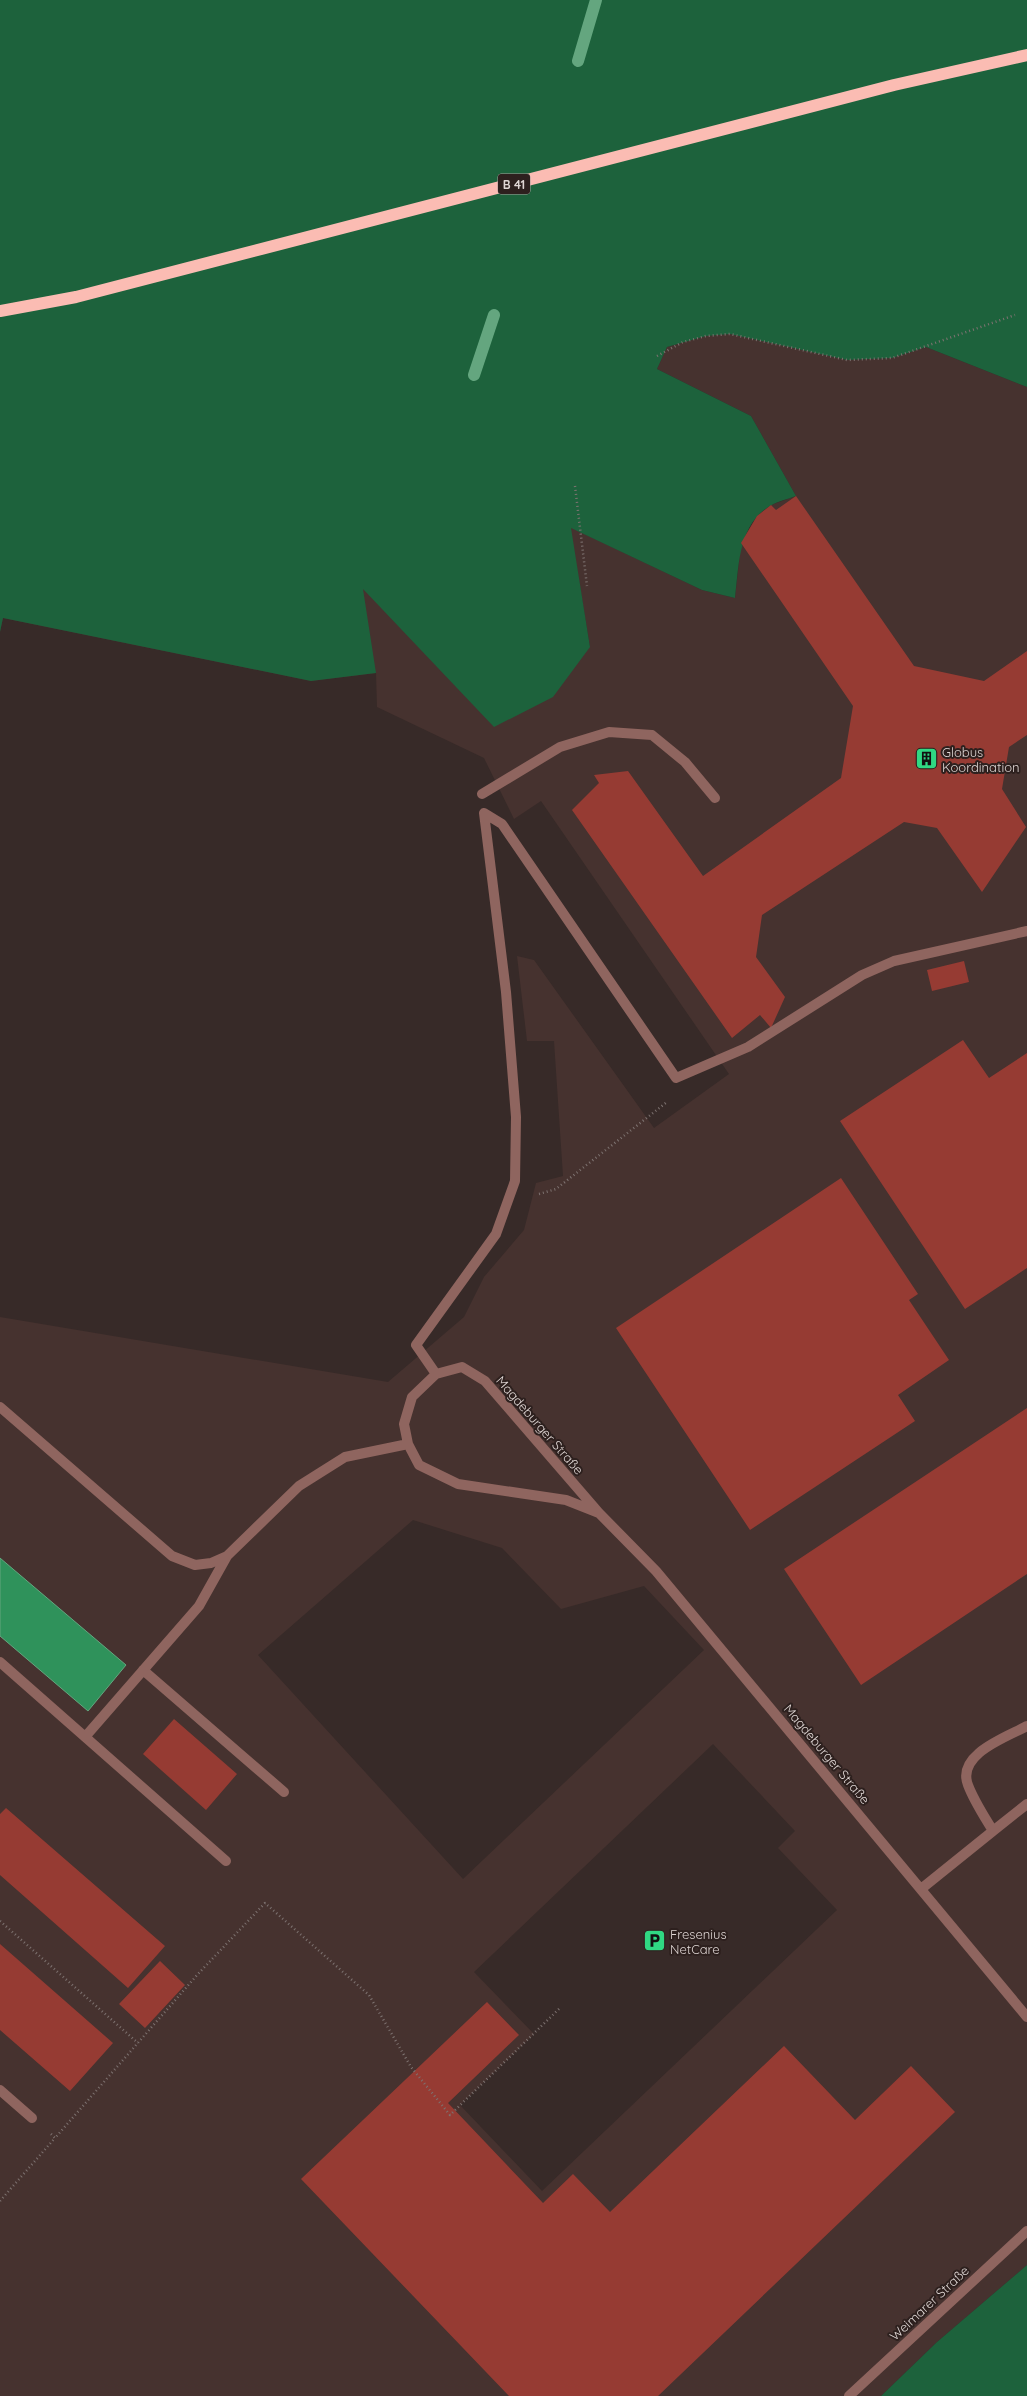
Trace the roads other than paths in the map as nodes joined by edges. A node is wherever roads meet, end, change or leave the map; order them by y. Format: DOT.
graph roads {
  1 [pos="1027,55"];
  2 [pos="0,311"];
  3 [pos="482,794"];
  4 [pos="715,798"];
  5 [pos="1027,931"];
  6 [pos="436,1374"];
  7 [pos="0,1407"];
  8 [pos="408,1444"];
  9 [pos="600,1513"];
  10 [pos="227,1556"];
  11 [pos="0,1662"];
  12 [pos="143,1670"];
  13 [pos="1027,1726"];
  14 [pos="84,1737"];
  15 [pos="284,1792"];
  16 [pos="1027,1804"];
  17 [pos="992,1831"];
  18 [pos="226,1860"];
  19 [pos="921,1888"];
  20 [pos="1027,2017"];
  21 [pos="0,2090"];
  22 [pos="32,2118"];
  23 [pos="1027,2231"];
  24 [pos="849,2396"];
  1 -- 2 [label="highway, B 41"];
  3 -- 4 [label="street"];
  5 -- 6 [label="street"];
  6 -- 8 [label="street, Magdeburger Straße"];
  6 -- 9 [label="street, Magdeburger Straße"];
  7 -- 10 [label="street"];
  8 -- 9 [label="street, Magdeburger Straße"];
  8 -- 10 [label="street"];
  9 -- 19 [label="street, Magdeburger Straße"];
  10 -- 12 [label="street"];
  11 -- 14 [label="street"];
  12 -- 14 [label="street"];
  12 -- 15 [label="street"];
  13 -- 17 [label="street"];
  14 -- 18 [label="street"];
  16 -- 17 [label="street"];
  17 -- 19 [label="street"];
  19 -- 20 [label="street, Magdeburger Straße"];
  21 -- 22 [label="street"];
  23 -- 24 [label="street, Weimarer Straße"];
}
